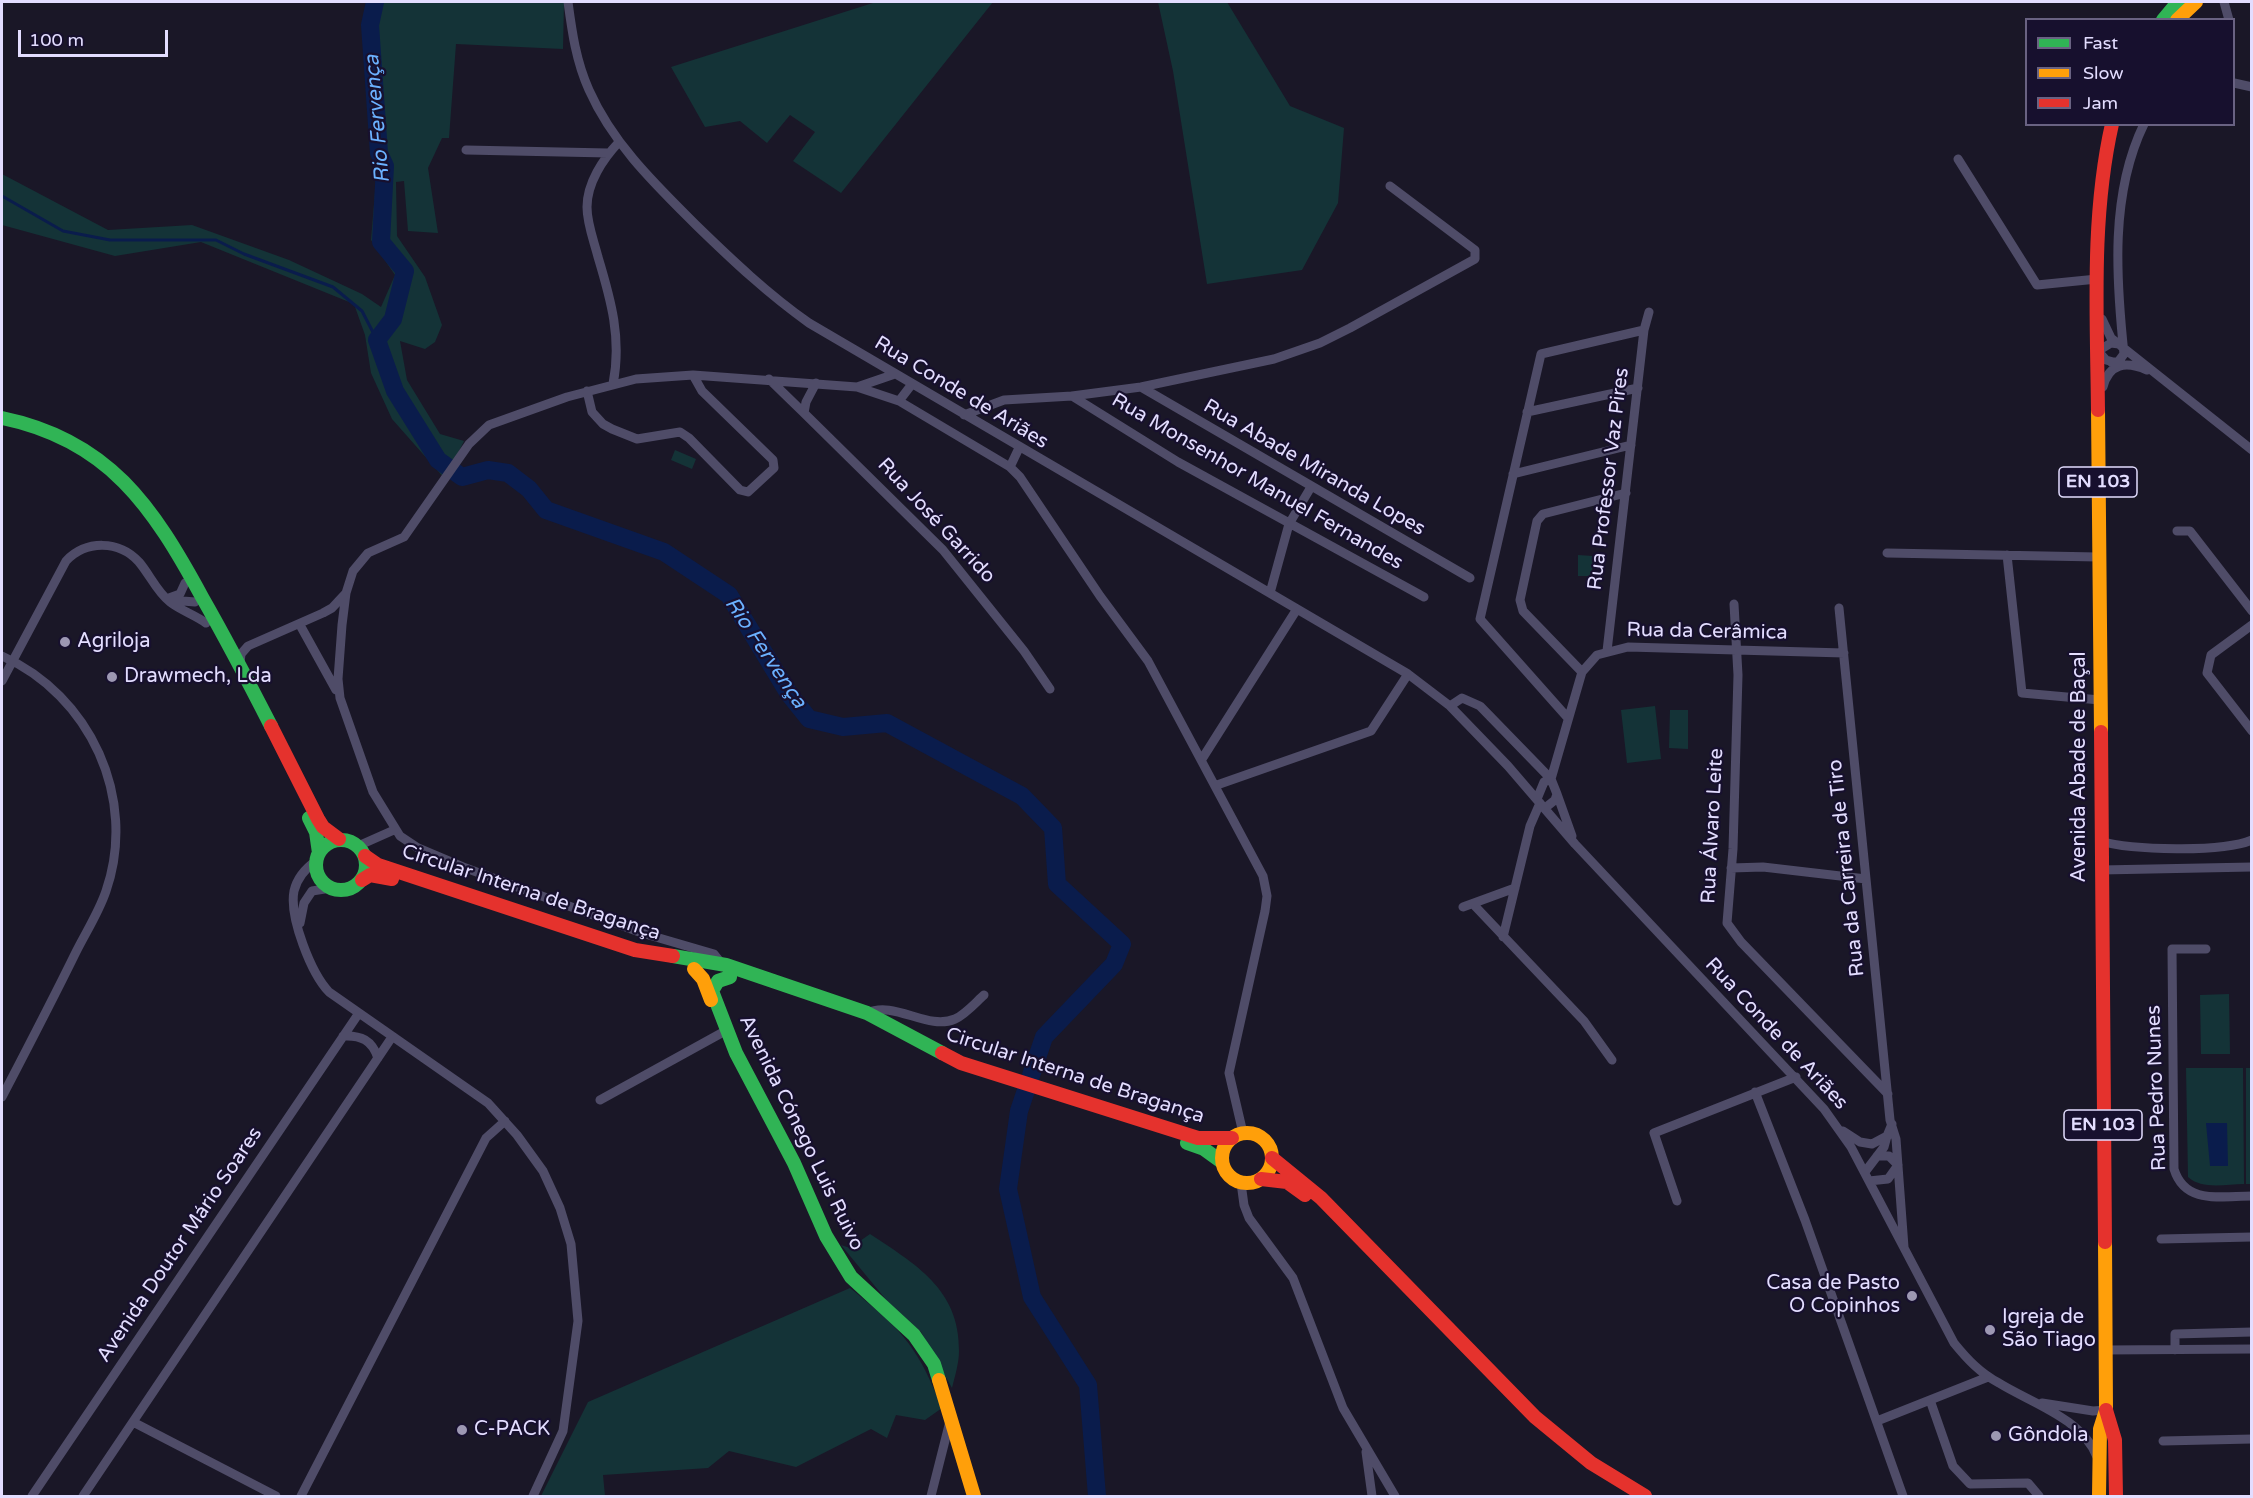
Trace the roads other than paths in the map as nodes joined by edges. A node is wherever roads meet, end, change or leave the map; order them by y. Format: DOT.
graph roads {
  1 [pos="568,2"];
  2 [pos="2178,2"];
  3 [pos="2196,2"];
  4 [pos="2224,2"];
  5 [pos="2165,18"];
  6 [pos="2179,18"];
  7 [pos="2228,18"];
  8 [pos="2235,83"];
  9 [pos="2252,87"];
  10 [pos="2112,126"];
  11 [pos="2143,126"];
  12 [pos="619,142"];
  13 [pos="466,150"];
  14 [pos="609,153"];
  15 [pos="1958,159"];
  16 [pos="1390,186"];
  17 [pos="2097,279"];
  18 [pos="2097,306"];
  19 [pos="1649,312"];
  20 [pos="1644,330"];
  21 [pos="2121,345"];
  22 [pos="2098,351"];
  23 [pos="2111,362"];
  24 [pos="2126,364"];
  25 [pos="2151,372"];
  26 [pos="895,374"];
  27 [pos="693,375"];
  28 [pos="769,379"];
  29 [pos="816,383"];
  30 [pos="613,384"];
  31 [pos="912,384"];
  32 [pos="857,387"];
  33 [pos="1141,387"];
  34 [pos="1638,388"];
  35 [pos="587,391"];
  36 [pos="1072,396"];
  37 [pos="2098,400"];
  38 [pos="899,401"];
  39 [pos="1527,412"];
  40 [pos="804,413"];
  41 [pos="964,415"];
  42 [pos="2,418"];
  43 [pos="2,424"];
  44 [pos="999,436"];
  45 [pos="1631,445"];
  46 [pos="1019,448"];
  47 [pos="2252,450"];
  48 [pos="988,453"];
  49 [pos="1010,467"];
  50 [pos="1513,474"];
  51 [pos="1311,487"];
  52 [pos="1626,493"];
  53 [pos="1289,524"];
  54 [pos="2177,531"];
  55 [pos="1887,553"];
  56 [pos="2007,555"];
  57 [pos="2098,557"];
  58 [pos="1470,578"];
  59 [pos="185,583"];
  60 [pos="346,593"];
  61 [pos="1270,594"];
  62 [pos="164,595"];
  63 [pos="1424,597"];
  64 [pos="195,602"];
  65 [pos="1734,604"];
  66 [pos="1839,608"];
  67 [pos="1297,609"];
  68 [pos="2252,611"];
  69 [pos="206,623"];
  70 [pos="300,625"];
  71 [pos="2252,625"];
  72 [pos="224,635"];
  73 [pos="255,643"];
  74 [pos="1738,650"];
  75 [pos="1607,651"];
  76 [pos="1844,653"];
  77 [pos="2,656"];
  78 [pos="14,662"];
  79 [pos="239,664"];
  80 [pos="1582,672"];
  81 [pos="1408,674"];
  82 [pos="2,681"];
  83 [pos="252,688"];
  84 [pos="1050,689"];
  85 [pos="340,698"];
  86 [pos="2100,700"];
  87 [pos="1450,706"];
  88 [pos="1567,717"];
  89 [pos="2252,731"];
  90 [pos="1202,759"];
  91 [pos="1547,781"];
  92 [pos="1217,785"];
  93 [pos="1526,786"];
  94 [pos="1557,795"];
  95 [pos="1541,803"];
  96 [pos="394,830"];
  97 [pos="339,839"];
  98 [pos="2252,840"];
  99 [pos="2100,841"];
  100 [pos="1575,844"];
  101 [pos="362,851"];
  102 [pos="317,857"];
  103 [pos="2252,867"];
  104 [pos="1731,868"];
  105 [pos="2101,870"];
  106 [pos="1866,879"];
  107 [pos="362,880"];
  108 [pos="331,888"];
  109 [pos="1515,888"];
  110 [pos="299,928"];
  111 [pos="1503,937"];
  112 [pos="2206,949"];
  113 [pos="722,964"];
  114 [pos="694,969"];
  115 [pos="730,977"];
  116 [pos="984,994"];
  117 [pos="718,1009"];
  118 [pos="359,1013"];
  119 [pos="867,1013"];
  120 [pos="727,1030"];
  121 [pos="343,1036"];
  122 [pos="392,1037"];
  123 [pos="378,1058"];
  124 [pos="1612,1060"];
  125 [pos="979,1072"];
  126 [pos="1796,1077"];
  127 [pos="1755,1092"];
  128 [pos="1888,1094"];
  129 [pos="2,1097"];
  130 [pos="600,1100"];
  131 [pos="1084,1106"];
  132 [pos="505,1121"];
  133 [pos="1892,1124"];
  134 [pos="1839,1128"];
  135 [pos="1238,1135"];
  136 [pos="1887,1136"];
  137 [pos="1877,1156"];
  138 [pos="1272,1158"];
  139 [pos="1222,1162"];
  140 [pos="1898,1165"];
  141 [pos="1867,1176"];
  142 [pos="1261,1179"];
  143 [pos="1241,1183"];
  144 [pos="2252,1196"];
  145 [pos="1677,1202"];
  146 [pos="2252,1237"];
  147 [pos="2161,1239"];
  148 [pos="1904,1251"];
  149 [pos="2252,1332"];
  150 [pos="2252,1348"];
  151 [pos="2105,1350"];
  152 [pos="2175,1350"];
  153 [pos="1988,1377"];
  154 [pos="1930,1400"];
  155 [pos="2039,1403"];
  156 [pos="2106,1410"];
  157 [pos="951,1416"];
  158 [pos="1877,1421"];
  159 [pos="133,1422"];
  160 [pos="2252,1439"];
  161 [pos="2163,1441"];
  162 [pos="1365,1447"];
  163 [pos="2099,1463"];
  164 [pos="32,1497"];
  165 [pos="83,1497"];
  166 [pos="276,1497"];
  167 [pos="301,1497"];
  168 [pos="533,1497"];
  169 [pos="931,1497"];
  170 [pos="974,1497"];
  171 [pos="1372,1497"];
  172 [pos="1395,1497"];
  173 [pos="1632,1497"];
  174 [pos="1645,1497"];
  175 [pos="1903,1497"];
  176 [pos="2039,1497"];
  177 [pos="2099,1497"];
  178 [pos="2116,1497"];
  1 -- 12 [label="street, Rua Conde de Ariães"];
  2 -- 5 [label="main road"];
  3 -- 6 [label="main road"];
  4 -- 7 [label="street"];
  8 -- 9 [label="street"];
  10 -- 17 [label="main road, Avenida Abade de Baçal / EN 103"];
  11 -- 21 [label="street"];
  12 -- 14 [label="street"];
  12 -- 26 [label="street, Rua Conde de Ariães"];
  13 -- 14 [label="street"];
  14 -- 30 [label="street"];
  15 -- 17 [label="street"];
  16 -- 33 [label="street"];
  17 -- 18 [label="main road, Avenida Abade de Baçal / EN 103"];
  18 -- 21 [label="street"];
  18 -- 22 [label="main road, Avenida Abade de Baçal / EN 103"];
  19 -- 20 [label="street, Rua Professor Vaz Pires"];
  20 -- 34 [label="street, Rua Professor Vaz Pires"];
  20 -- 39 [label="street"];
  21 -- 22 [label="street"];
  21 -- 23 [label="street"];
  21 -- 25 [label="street"];
  22 -- 23 [label="street"];
  22 -- 37 [label="main road, Avenida Abade de Baçal / EN 103"];
  23 -- 24 [label="street"];
  24 -- 25 [label="street"];
  24 -- 37 [label="street"];
  25 -- 47 [label="street"];
  26 -- 31 [label="street, Rua Conde de Ariães"];
  26 -- 32 [label="street"];
  27 -- 28 [label="street"];
  27 -- 30 [label="street"];
  27 -- 35 [label="street"];
  28 -- 29 [label="street"];
  28 -- 40 [label="street, Rua José Garrido"];
  29 -- 32 [label="street"];
  29 -- 40 [label="street"];
  30 -- 35 [label="street"];
  31 -- 38 [label="street"];
  31 -- 41 [label="street, Rua Conde de Ariães"];
  32 -- 38 [label="street"];
  33 -- 36 [label="street"];
  33 -- 51 [label="street, Rua Abade Miranda Lopes"];
  34 -- 39 [label="street"];
  34 -- 45 [label="street, Rua Professor Vaz Pires"];
  35 -- 60 [label="street"];
  36 -- 41 [label="street"];
  36 -- 53 [label="street, Rua Monsenhor Manuel Fernandes"];
  37 -- 57 [label="main road, Avenida Abade de Baçal / EN 103"];
  38 -- 48 [label="street"];
  39 -- 50 [label="street"];
  40 -- 84 [label="street, Rua José Garrido"];
  41 -- 44 [label="street, Rua Conde de Ariães"];
  42 -- 72 [label="main road"];
  43 -- 59 [label="main road"];
  44 -- 46 [label="street, Rua Conde de Ariães"];
  44 -- 48 [label="street"];
  45 -- 50 [label="street"];
  45 -- 52 [label="street, Rua Professor Vaz Pires"];
  46 -- 49 [label="street"];
  46 -- 61 [label="street, Rua Conde de Ariães"];
  48 -- 49 [label="street"];
  49 -- 90 [label="street"];
  50 -- 88 [label="street"];
  51 -- 53 [label="street"];
  51 -- 58 [label="street, Rua Abade Miranda Lopes"];
  52 -- 75 [label="street, Rua Professor Vaz Pires"];
  52 -- 80 [label="street"];
  53 -- 61 [label="street"];
  53 -- 63 [label="street, Rua Monsenhor Manuel Fernandes"];
  54 -- 68 [label="street"];
  55 -- 56 [label="street"];
  56 -- 57 [label="street"];
  56 -- 86 [label="street"];
  57 -- 86 [label="main road, Avenida Abade de Baçal / EN 103"];
  59 -- 62 [label="street"];
  59 -- 64 [label="main road"];
  60 -- 70 [label="street"];
  60 -- 85 [label="street"];
  61 -- 67 [label="street, Rua Conde de Ariães"];
  62 -- 64 [label="street"];
  62 -- 69 [label="street"];
  62 -- 78 [label="street"];
  64 -- 69 [label="main road"];
  64 -- 83 [label="main road"];
  65 -- 74 [label="street, Rua Álvaro Leite"];
  66 -- 76 [label="street, Rua da Carreira de Tiro"];
  67 -- 81 [label="street, Rua Conde de Ariães"];
  67 -- 90 [label="street"];
  69 -- 102 [label="main road"];
  70 -- 73 [label="street"];
  70 -- 85 [label="street"];
  71 -- 89 [label="street"];
  72 -- 73 [label="street"];
  72 -- 79 [label="main road"];
  73 -- 79 [label="street"];
  74 -- 75 [label="street, Rua da Cerâmica"];
  74 -- 76 [label="street, Rua da Cerâmica"];
  74 -- 104 [label="street, Rua Álvaro Leite"];
  75 -- 80 [label="street, Rua da Cerâmica"];
  76 -- 106 [label="street, Rua da Carreira de Tiro"];
  77 -- 78 [label="street"];
  78 -- 82 [label="street"];
  78 -- 129 [label="street"];
  79 -- 83 [label="main road"];
  80 -- 88 [label="street, Rua da Cerâmica"];
  81 -- 87 [label="street, Rua Conde de Ariães"];
  81 -- 92 [label="street"];
  83 -- 97 [label="main road"];
  85 -- 96 [label="street"];
  86 -- 99 [label="main road, Avenida Abade de Baçal / EN 103"];
  87 -- 91 [label="street"];
  87 -- 93 [label="street, Rua Conde de Ariães"];
  88 -- 91 [label="street, Rua da Cerâmica"];
  90 -- 92 [label="street"];
  91 -- 93 [label="street"];
  91 -- 94 [label="street"];
  91 -- 95 [label="street, Rua da Cerâmica"];
  92 -- 135 [label="street"];
  93 -- 95 [label="street, Rua Conde de Ariães"];
  94 -- 95 [label="street"];
  94 -- 100 [label="street"];
  95 -- 100 [label="street, Rua Conde de Ariães"];
  95 -- 109 [label="street, Rua da Cerâmica"];
  96 -- 101 [label="street"];
  96 -- 113 [label="street"];
  97 -- 101 [label="main road"];
  97 -- 102 [label="main road"];
  98 -- 99 [label="street"];
  99 -- 105 [label="main road, Avenida Abade de Baçal / EN 103"];
  100 -- 126 [label="street, Rua Conde de Ariães"];
  101 -- 107 [label="main road"];
  101 -- 113 [label="main road, Circular Interna de Bragança"];
  102 -- 108 [label="main road"];
  102 -- 110 [label="street"];
  103 -- 105 [label="street"];
  104 -- 106 [label="street"];
  104 -- 128 [label="street, Rua Álvaro Leite"];
  105 -- 151 [label="main road, Avenida Abade de Baçal / EN 103"];
  106 -- 128 [label="street, Rua da Carreira de Tiro"];
  107 -- 108 [label="main road"];
  107 -- 114 [label="main road, Circular Interna de Bragança"];
  108 -- 110 [label="street"];
  109 -- 111 [label="street, Rua da Cerâmica"];
  109 -- 111 [label="street"];
  110 -- 118 [label="street"];
  111 -- 124 [label="street"];
  112 -- 144 [label="street, Rua Pedro Nunes"];
  113 -- 119 [label="main road, Circular Interna de Bragança"];
  114 -- 115 [label="main road, Circular Interna de Bragança"];
  114 -- 117 [label="main road, Avenida Cónego Luis Ruivo"];
  115 -- 117 [label="main road"];
  115 -- 125 [label="main road, Circular Interna de Bragança"];
  116 -- 119 [label="street"];
  117 -- 120 [label="main road, Avenida Cónego Luis Ruivo"];
  118 -- 121 [label="street, Avenida Doutor Mário Soares"];
  118 -- 122 [label="street"];
  119 -- 125 [label="main road, Circular Interna de Bragança"];
  120 -- 130 [label="street"];
  120 -- 157 [label="main road, Avenida Cónego Luis Ruivo"];
  121 -- 123 [label="street"];
  121 -- 164 [label="street, Avenida Doutor Mário Soares"];
  122 -- 123 [label="street"];
  122 -- 132 [label="street"];
  123 -- 159 [label="street"];
  125 -- 131 [label="main road, Circular Interna de Bragança"];
  126 -- 127 [label="street"];
  126 -- 134 [label="street, Rua Conde de Ariães"];
  127 -- 145 [label="street"];
  127 -- 158 [label="street"];
  128 -- 133 [label="street, Rua da Carreira de Tiro"];
  131 -- 135 [label="main road, Circular Interna de Bragança"];
  131 -- 139 [label="main road, Circular Interna de Bragança"];
  132 -- 167 [label="street"];
  132 -- 168 [label="street"];
  133 -- 136 [label="street"];
  133 -- 140 [label="street, Rua da Carreira de Tiro"];
  134 -- 136 [label="street"];
  134 -- 141 [label="street, Rua Conde de Ariães"];
  135 -- 138 [label="main road"];
  135 -- 139 [label="main road"];
  136 -- 137 [label="street"];
  137 -- 140 [label="street"];
  137 -- 141 [label="street"];
  138 -- 142 [label="main road"];
  138 -- 174 [label="main road"];
  139 -- 143 [label="main road"];
  140 -- 141 [label="street"];
  140 -- 148 [label="street, Rua da Carreira de Tiro"];
  141 -- 148 [label="street, Rua Conde de Ariães"];
  142 -- 143 [label="main road"];
  142 -- 173 [label="main road"];
  143 -- 162 [label="street"];
  146 -- 147 [label="street"];
  148 -- 153 [label="street, Rua Conde de Ariães"];
  149 -- 152 [label="street"];
  150 -- 152 [label="street"];
  151 -- 152 [label="street"];
  151 -- 156 [label="main road, Avenida Abade de Baçal / EN 103"];
  153 -- 154 [label="street"];
  153 -- 155 [label="street, Rua Conde de Ariães"];
  154 -- 158 [label="street"];
  154 -- 176 [label="street"];
  155 -- 156 [label="street, Rua Conde de Ariães"];
  155 -- 163 [label="street, Rua Conde de Ariães"];
  156 -- 163 [label="main road, Avenida Abade de Baçal / EN 103"];
  156 -- 178 [label="main road, Avenida Abade de Baçal / EN 103"];
  157 -- 169 [label="street"];
  157 -- 170 [label="main road, Avenida Cónego Luis Ruivo"];
  158 -- 175 [label="street"];
  159 -- 165 [label="street"];
  159 -- 166 [label="street"];
  160 -- 161 [label="street"];
  162 -- 171 [label="street"];
  162 -- 172 [label="street"];
  163 -- 177 [label="main road, Avenida Abade de Baçal / EN 103"];
}
